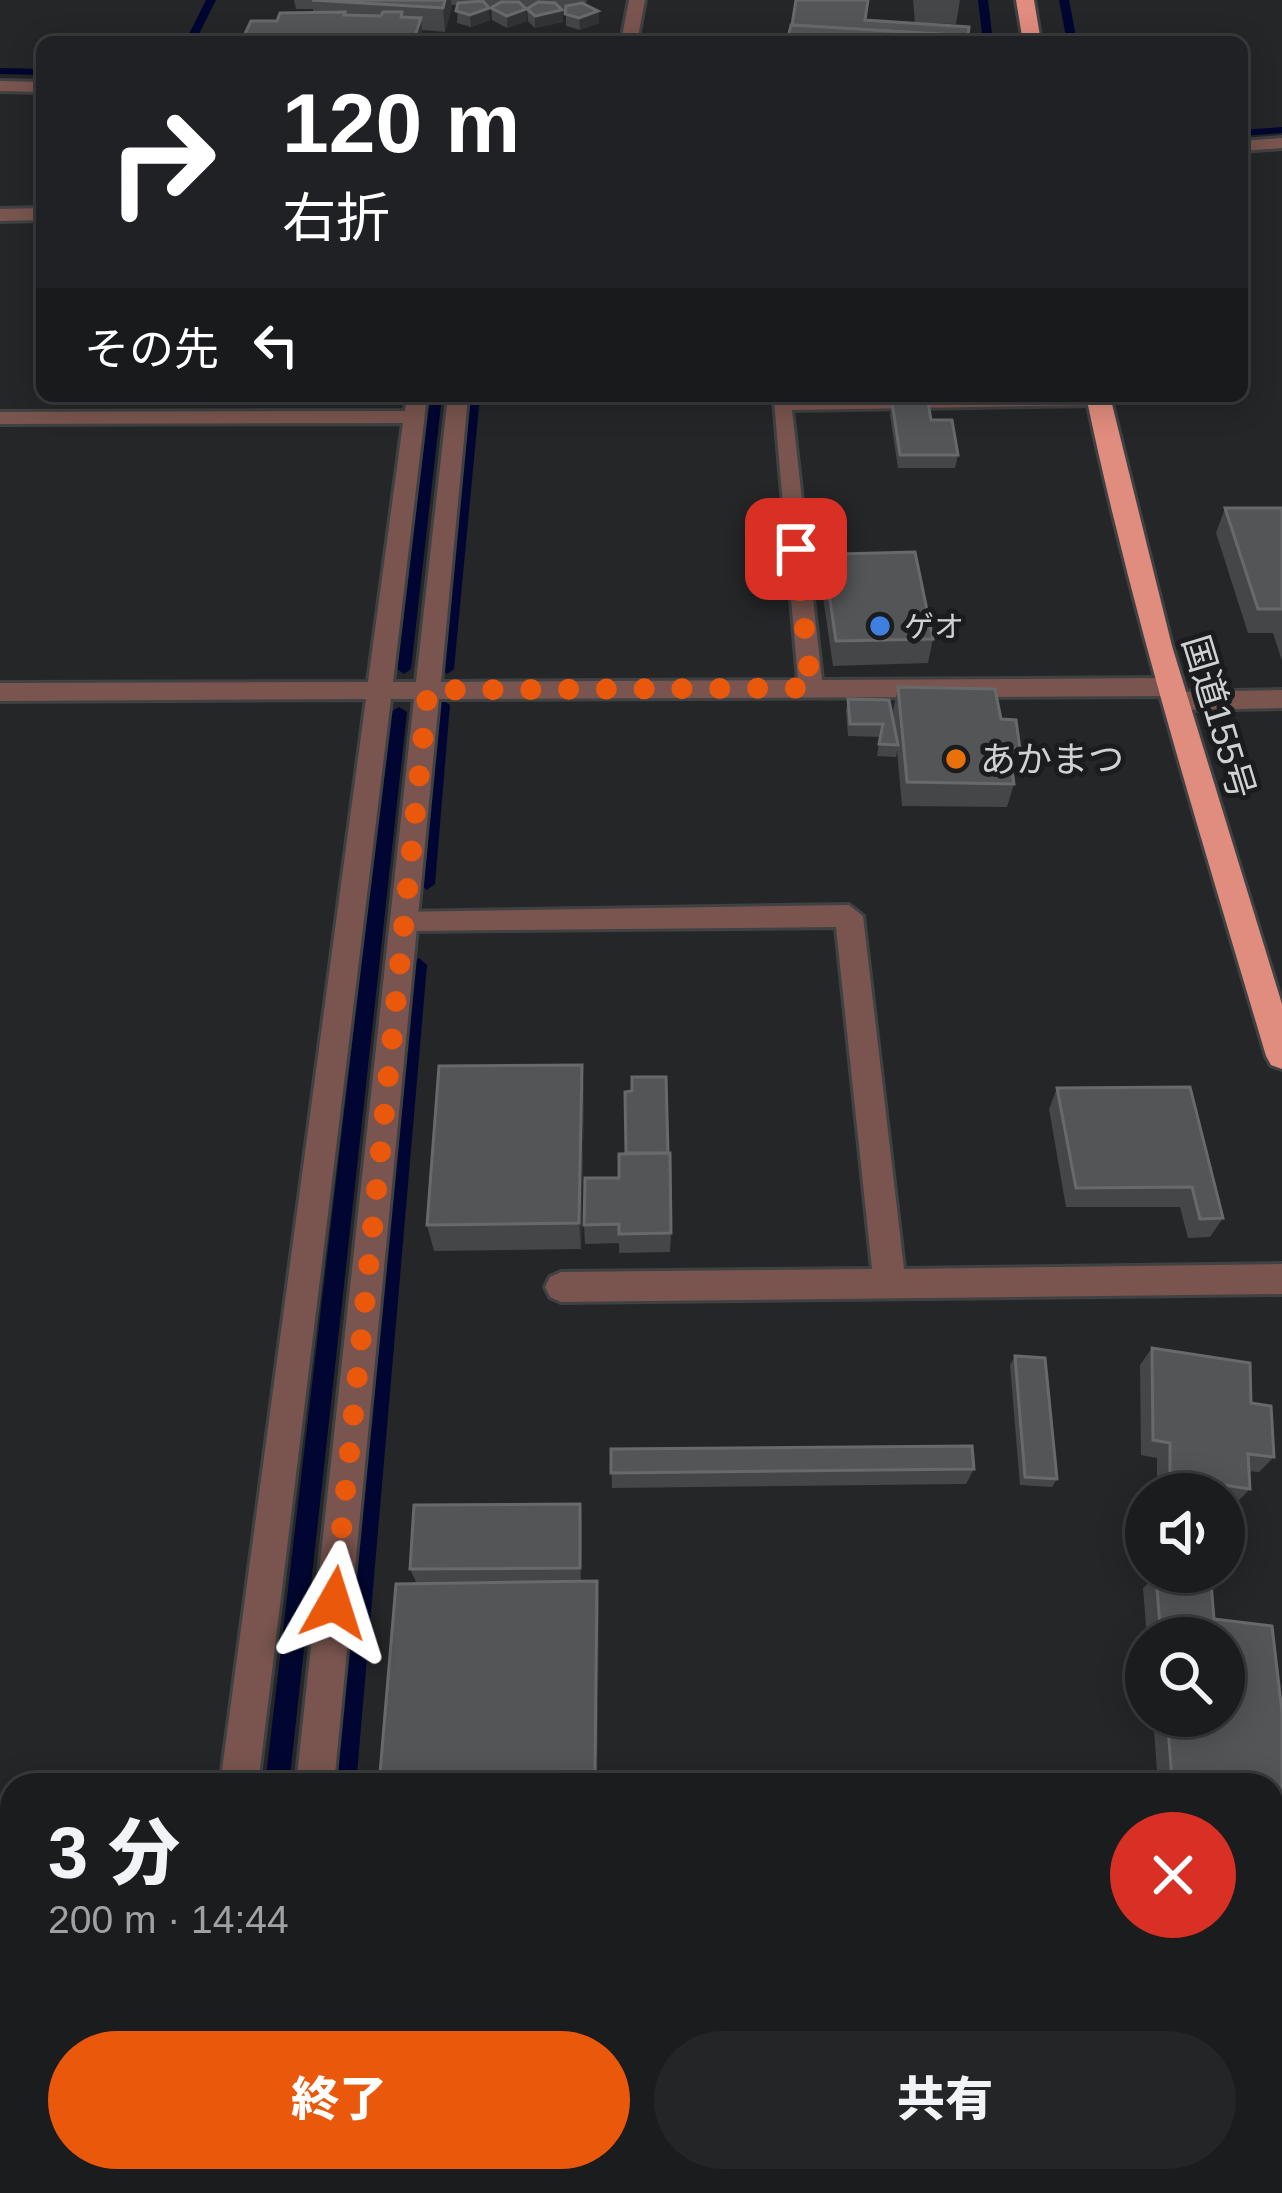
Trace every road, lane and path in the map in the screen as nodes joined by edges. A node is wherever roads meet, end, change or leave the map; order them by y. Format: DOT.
graph roads {
  1 [pos="637,0"];
  2 [pos="1025,0"];
  3 [pos="630,36"];
  4 [pos="1031,36"];
  5 [pos="0,86"];
  6 [pos="36,87"];
  7 [pos="1282,143"];
  8 [pos="1248,146"];
  9 [pos="0,214"];
  10 [pos="36,214"];
  11 [pos="457,402"];
  12 [pos="887,402"];
  13 [pos="1100,402"];
  14 [pos="415,406"];
  15 [pos="0,418"];
  16 [pos="811,688"];
  17 [pos="379,690"];
  18 [pos="428,690"];
  19 [pos="0,692"];
  20 [pos="1174,694"];
  21 [pos="1282,699"];
  22 [pos="404,920"];
  23 [pos="1282,1056"];
  24 [pos="1282,1279"];
  25 [pos="890,1284"];
  26 [pos="561,1287"];
  27 [pos="241,1773"];
  28 [pos="316,1773"];
  1 -- 3 [label="street"];
  2 -- 4 [label="highway"];
  5 -- 6 [label="street"];
  7 -- 8 [label="street"];
  9 -- 10 [label="street"];
  11 -- 18 [label="street"];
  12 -- 16 [label="street"];
  13 -- 20 [label="highway, 国道155号"];
  14 -- 15 [label="street"];
  14 -- 17 [label="street"];
  16 -- 18 [label="street"];
  16 -- 20 [label="street"];
  17 -- 18 [label="street"];
  17 -- 19 [label="street"];
  17 -- 27 [label="street"];
  18 -- 22 [label="street"];
  20 -- 21 [label="street"];
  20 -- 23 [label="highway, 国道155号"];
  22 -- 25 [label="street"];
  22 -- 28 [label="street"];
  24 -- 25 [label="street"];
  25 -- 26 [label="street"];
}
